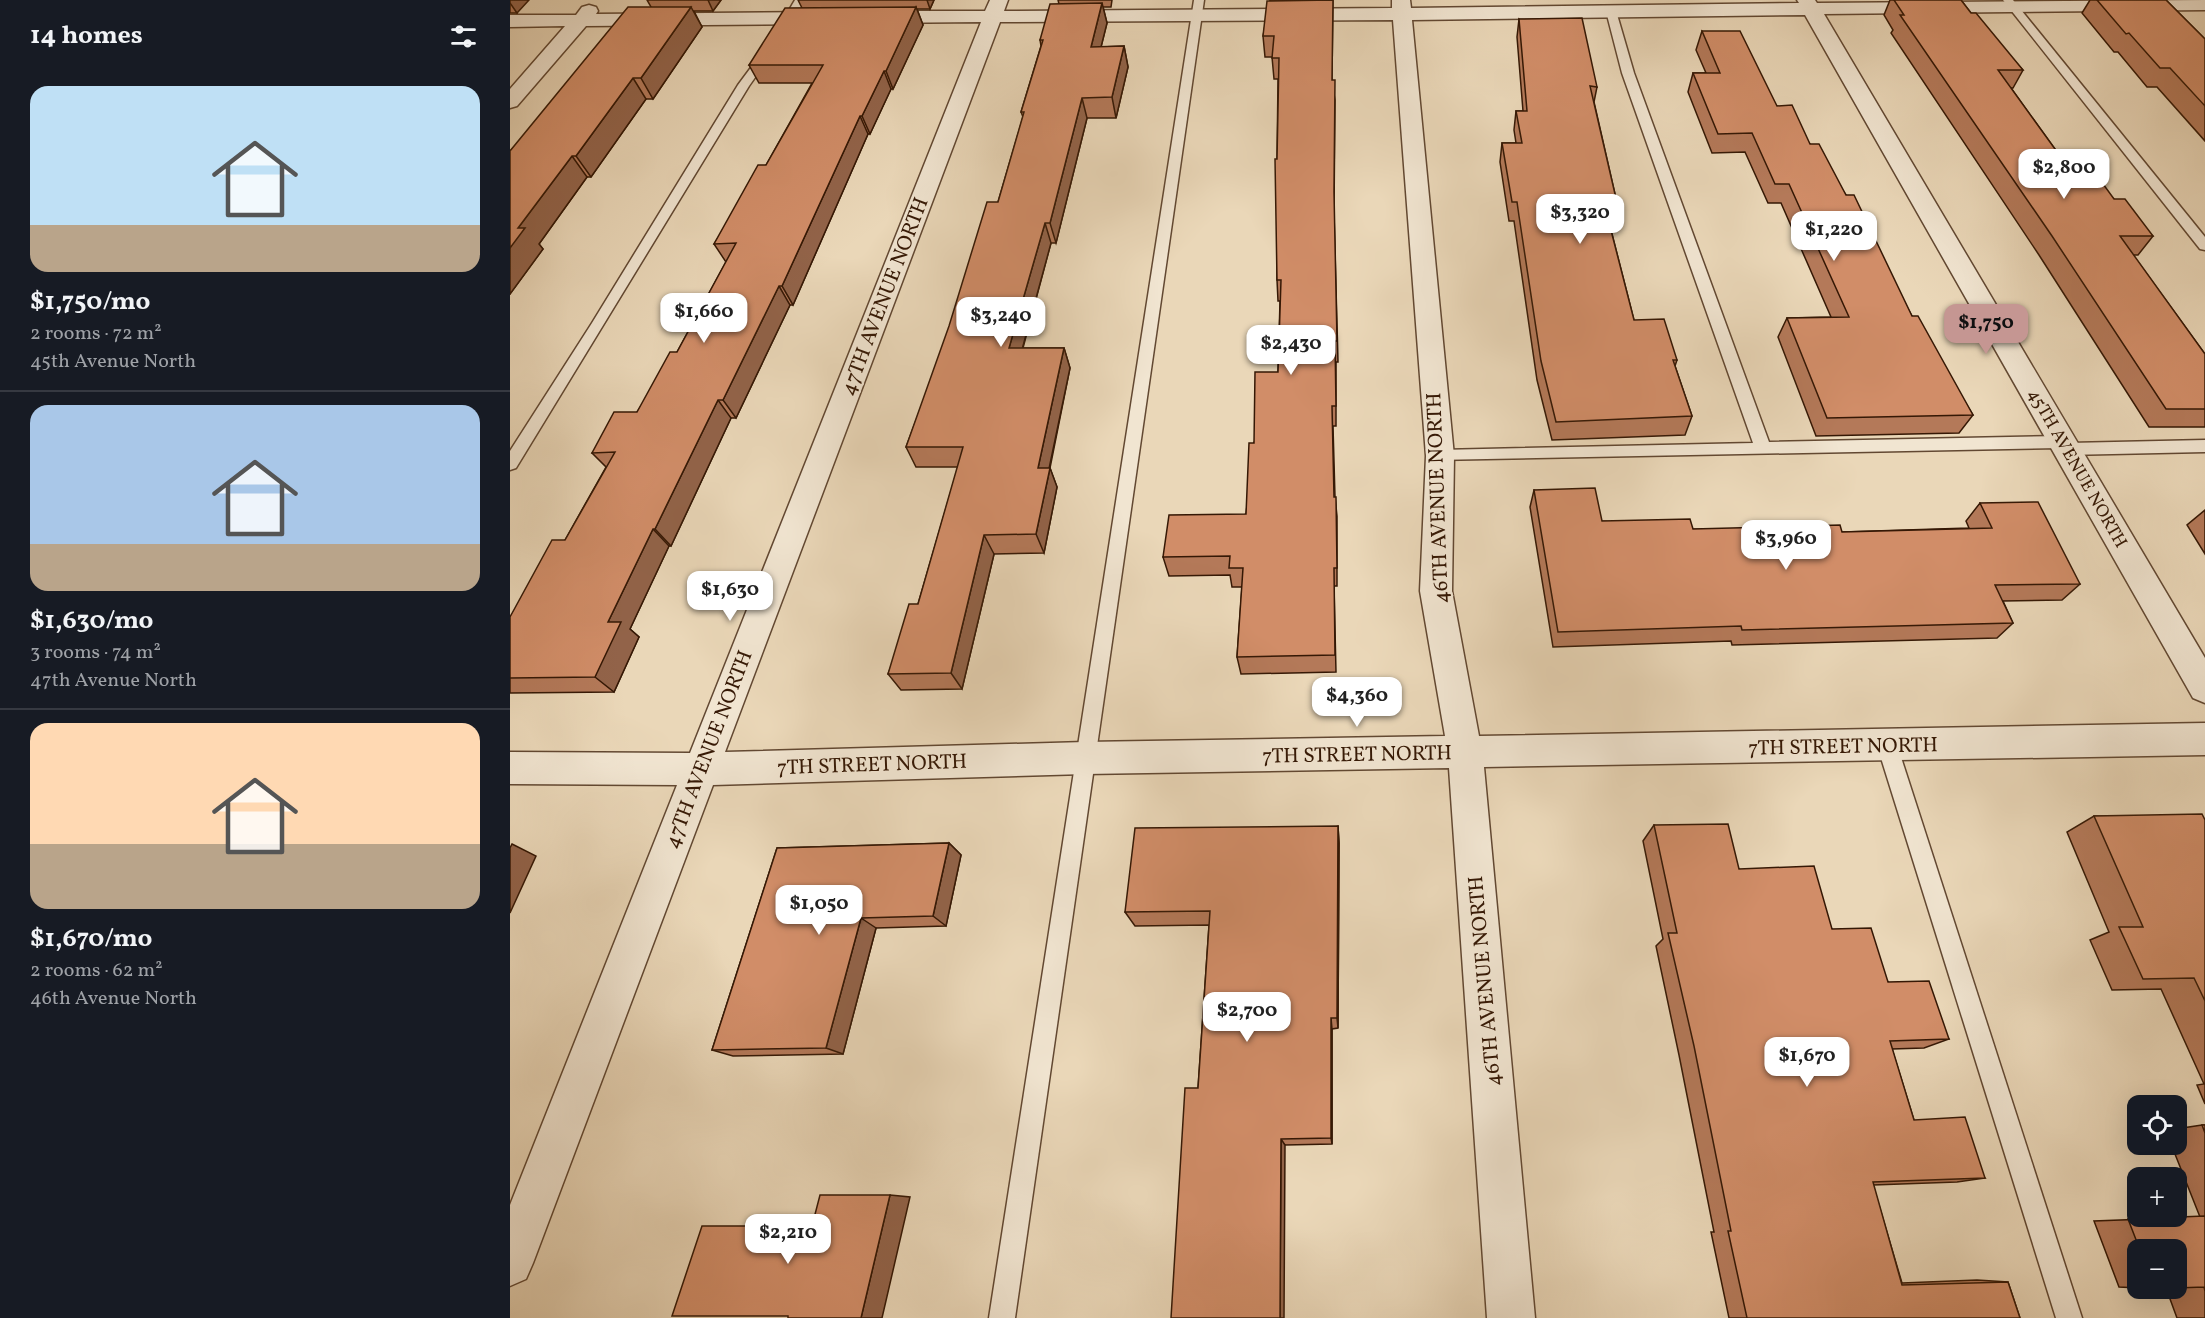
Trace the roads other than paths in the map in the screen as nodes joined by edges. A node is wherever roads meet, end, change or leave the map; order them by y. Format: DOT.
graph roads {
  1 [pos="597,0"];
  2 [pos="800,0"];
  3 [pos="2010,3"];
  4 [pos="1808,4"];
  5 [pos="2205,4"];
  6 [pos="996,7"];
  7 [pos="1198,7"];
  8 [pos="1402,7"];
  9 [pos="1611,11"];
  10 [pos="838,17"];
  11 [pos="862,17"];
  12 [pos="790,18"];
  13 [pos="510,21"];
  14 [pos="580,21"];
  15 [pos="510,102"];
  16 [pos="2205,246"];
  17 [pos="2064,445"];
  18 [pos="2205,446"];
  19 [pos="1762,448"];
  20 [pos="1440,456"];
  21 [pos="510,464"];
  22 [pos="2205,688"];
  23 [pos="2205,738"];
  24 [pos="1887,745"];
  25 [pos="1465,753"];
  26 [pos="1085,758"];
  27 [pos="510,768"];
  28 [pos="701,769"];
  29 [pos="510,1263"];
  30 [pos="1002,1318"];
  31 [pos="1511,1318"];
  32 [pos="2069,1318"];
  1 -- 14 [label="street"];
  2 -- 12 [label="lane"];
  3 -- 4 [label="street"];
  3 -- 5 [label="street"];
  3 -- 16 [label="lane"];
  4 -- 9 [label="street"];
  4 -- 17 [label="street, 45TH AVENUE NORTH"];
  6 -- 7 [label="street"];
  6 -- 11 [label="street"];
  6 -- 28 [label="street, 47TH AVENUE NORTH"];
  7 -- 8 [label="street"];
  7 -- 26 [label="lane"];
  8 -- 9 [label="street"];
  8 -- 20 [label="street, 46TH AVENUE NORTH"];
  9 -- 19 [label="lane"];
  10 -- 12 [label="street"];
  12 -- 14 [label="street"];
  12 -- 21 [label="lane"];
  13 -- 14 [label="street"];
  14 -- 15 [label="street"];
  17 -- 18 [label="lane"];
  17 -- 19 [label="lane"];
  17 -- 22 [label="street, 45TH AVENUE NORTH"];
  19 -- 20 [label="lane"];
  20 -- 25 [label="street, 46TH AVENUE NORTH"];
  23 -- 24 [label="street, 7TH STREET NORTH"];
  24 -- 25 [label="street, 7TH STREET NORTH"];
  24 -- 32 [label="lane"];
  25 -- 26 [label="street, 7TH STREET NORTH"];
  25 -- 31 [label="street, 46TH AVENUE NORTH"];
  26 -- 28 [label="street, 7TH STREET NORTH"];
  26 -- 30 [label="lane"];
  27 -- 28 [label="street, 7TH STREET NORTH"];
  28 -- 29 [label="street, 47TH AVENUE NORTH"];
}
